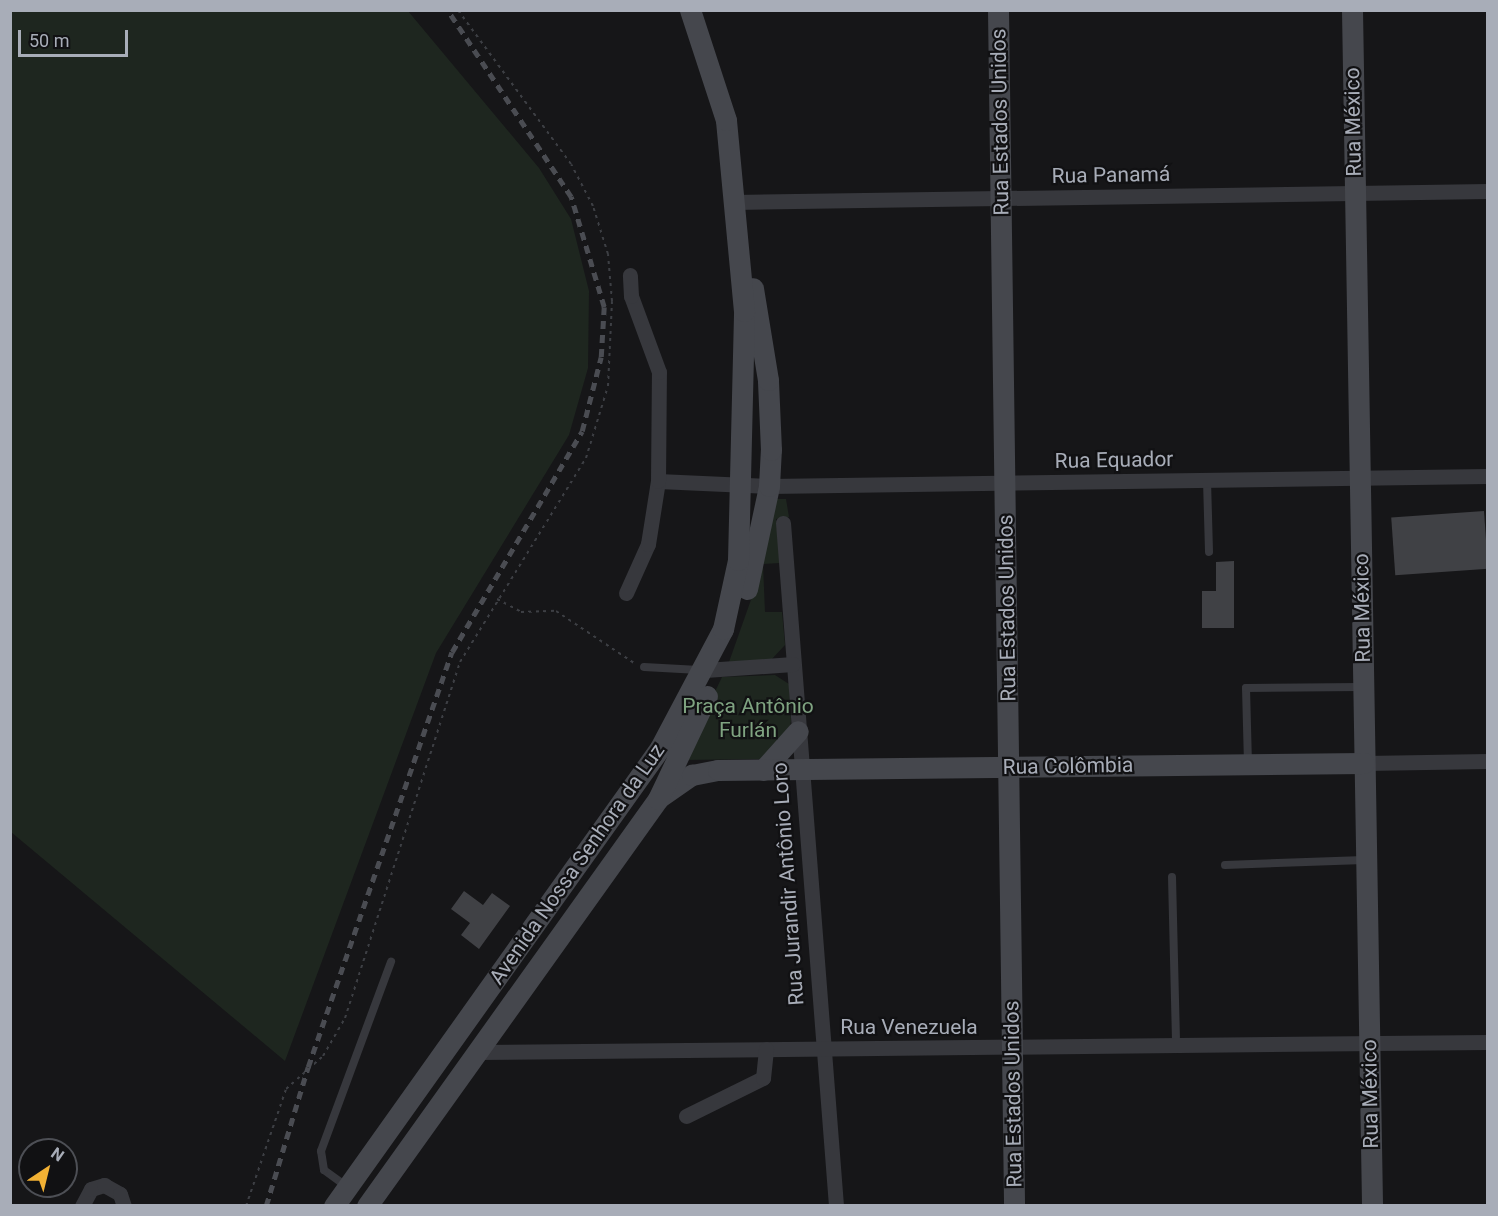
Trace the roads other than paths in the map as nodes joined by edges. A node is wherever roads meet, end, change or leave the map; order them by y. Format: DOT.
graph roads {
  1 [pos="690,10"];
  2 [pos="998,10"];
  3 [pos="1352,10"];
  4 [pos="1488,191"];
  5 [pos="1355,193"];
  6 [pos="1001,198"];
  7 [pos="735,202"];
  8 [pos="630,275"];
  9 [pos="1488,476"];
  10 [pos="1359,478"];
  11 [pos="1207,480"];
  12 [pos="658,481"];
  13 [pos="742,481"];
  14 [pos="1005,483"];
  15 [pos="769,486"];
  16 [pos="783,523"];
  17 [pos="1209,552"];
  18 [pos="626,593"];
  19 [pos="793,664"];
  20 [pos="644,668"];
  21 [pos="712,670"];
  22 [pos="1363,687"];
  23 [pos="798,731"];
  24 [pos="1488,761"];
  25 [pos="1364,763"];
  26 [pos="1248,764"];
  27 [pos="1009,767"];
  28 [pos="801,769"];
  29 [pos="763,770"];
  30 [pos="658,799"];
  31 [pos="1366,860"];
  32 [pos="1225,865"];
  33 [pos="1172,877"];
  34 [pos="391,962"];
  35 [pos="1488,1042"];
  36 [pos="1369,1044"];
  37 [pos="1176,1045"];
  38 [pos="1012,1047"];
  39 [pos="766,1049"];
  40 [pos="822,1049"];
  41 [pos="476,1052"];
  42 [pos="686,1116"];
  43 [pos="347,1186"];
  44 [pos="82,1206"];
  45 [pos="124,1206"];
  46 [pos="334,1206"];
  47 [pos="368,1206"];
  48 [pos="836,1206"];
  49 [pos="1014,1206"];
  50 [pos="1372,1206"];
  1 -- 7 [label="main road, Avenida Nossa Senhora da Luz"];
  2 -- 6 [label="main road, Rua Estados Unidos"];
  3 -- 5 [label="main road, Rua México"];
  4 -- 5 [label="street, Rua Panamá"];
  5 -- 6 [label="street, Rua Panamá"];
  5 -- 10 [label="main road, Rua México"];
  6 -- 7 [label="street, Rua Panamá"];
  6 -- 14 [label="main road, Rua Estados Unidos"];
  7 -- 13 [label="main road, Avenida Nossa Senhora da Luz"];
  7 -- 15 [label="main road, Avenida Nossa Senhora da Luz"];
  8 -- 12 [label="street"];
  9 -- 10 [label="street, Rua Equador"];
  10 -- 11 [label="street, Rua Equador"];
  10 -- 22 [label="main road, Rua México"];
  11 -- 14 [label="street, Rua Equador"];
  11 -- 17 [label="lane"];
  12 -- 13 [label="street, Rua Equador"];
  12 -- 18 [label="street"];
  13 -- 15 [label="street, Rua Equador"];
  13 -- 21 [label="main road, Avenida Nossa Senhora da Luz"];
  14 -- 15 [label="street, Rua Equador"];
  14 -- 27 [label="main road, Rua Estados Unidos"];
  15 -- 21 [label="main road, Avenida Nossa Senhora da Luz"];
  16 -- 19 [label="street, Rua Jurandir Antônio Loro"];
  19 -- 21 [label="street"];
  19 -- 23 [label="street, Rua Jurandir Antônio Loro"];
  20 -- 21 [label="lane"];
  21 -- 30 [label="main road, Avenida Nossa Senhora da Luz"];
  21 -- 43 [label="main road, Avenida Nossa Senhora da Luz"];
  22 -- 25 [label="main road, Rua México"];
  22 -- 26 [label="lane"];
  23 -- 28 [label="street, Rua Jurandir Antônio Loro"];
  23 -- 29 [label="main road"];
  24 -- 25 [label="street, Rua Colômbia"];
  25 -- 26 [label="main road, Rua Colômbia"];
  25 -- 31 [label="main road, Rua México"];
  26 -- 27 [label="main road, Rua Colômbia"];
  27 -- 28 [label="main road, Rua Colômbia"];
  27 -- 38 [label="main road, Rua Estados Unidos"];
  28 -- 29 [label="main road, Rua Colômbia"];
  28 -- 40 [label="street, Rua Jurandir Antônio Loro"];
  29 -- 30 [label="main road, Rua Colômbia"];
  30 -- 41 [label="main road, Avenida Nossa Senhora da Luz"];
  31 -- 32 [label="lane"];
  31 -- 36 [label="main road, Rua México"];
  33 -- 37 [label="lane"];
  34 -- 43 [label="lane"];
  35 -- 36 [label="street, Rua Venezuela"];
  36 -- 37 [label="street, Rua Venezuela"];
  36 -- 50 [label="main road, Rua México"];
  37 -- 38 [label="street, Rua Venezuela"];
  38 -- 40 [label="street, Rua Venezuela"];
  38 -- 49 [label="main road, Rua Estados Unidos"];
  39 -- 40 [label="street, Rua Venezuela"];
  39 -- 41 [label="street, Rua Venezuela"];
  39 -- 42 [label="street"];
  40 -- 48 [label="street, Rua Jurandir Antônio Loro"];
  41 -- 47 [label="main road, Avenida Nossa Senhora da Luz"];
  43 -- 46 [label="main road, Avenida Nossa Senhora da Luz"];
  44 -- 45 [label="street"];
}
